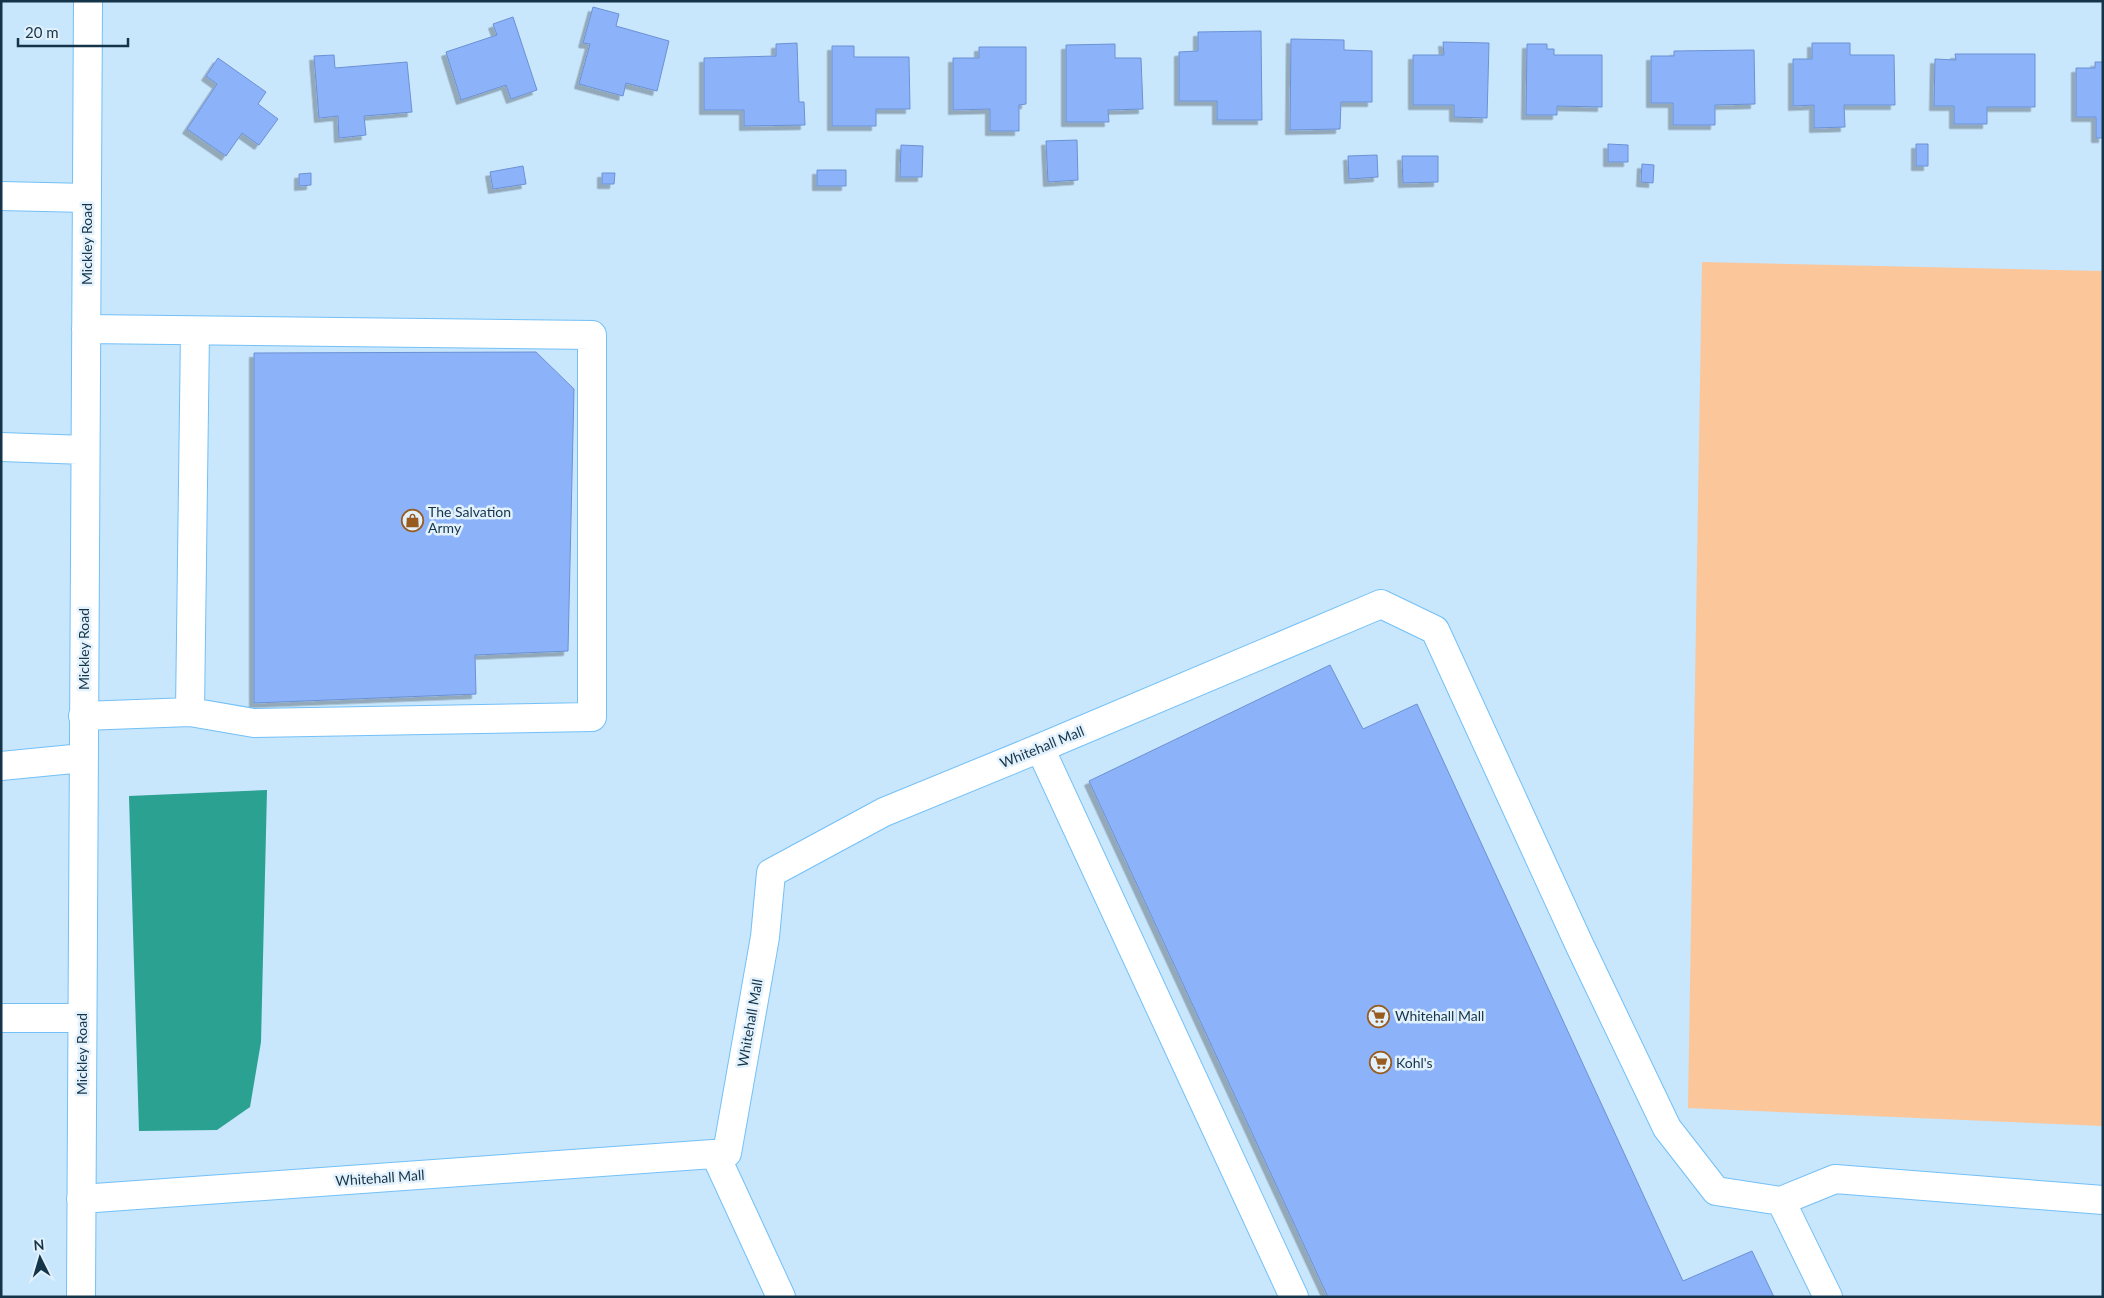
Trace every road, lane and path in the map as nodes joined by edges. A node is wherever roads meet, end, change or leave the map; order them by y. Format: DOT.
graph roads {
  1 [pos="88,1"];
  2 [pos="1,196"];
  3 [pos="87,198"];
  4 [pos="86,330"];
  5 [pos="196,332"];
  6 [pos="1,447"];
  7 [pos="85,450"];
  8 [pos="190,712"];
  9 [pos="83,716"];
  10 [pos="1040,748"];
  11 [pos="83,758"];
  12 [pos="1,766"];
  13 [pos="1,1018"];
  14 [pos="82,1018"];
  15 [pos="715,1154"];
  16 [pos="81,1200"];
  17 [pos="2103,1200"];
  18 [pos="1781,1201"];
  19 [pos="81,1297"];
  20 [pos="781,1297"];
  21 [pos="1294,1297"];
  22 [pos="1828,1297"];
  1 -- 3 [label="street, Mickley Road"];
  2 -- 3 [label="street"];
  3 -- 4 [label="street, Mickley Road"];
  4 -- 5 [label="street"];
  4 -- 7 [label="street, Mickley Road"];
  5 -- 8 [label="street"];
  5 -- 8 [label="street"];
  6 -- 7 [label="street"];
  7 -- 9 [label="street, Mickley Road"];
  8 -- 9 [label="street"];
  9 -- 11 [label="street, Mickley Road"];
  10 -- 15 [label="street, Whitehall Mall"];
  10 -- 18 [label="street, Whitehall Mall"];
  10 -- 21 [label="street"];
  11 -- 12 [label="street"];
  11 -- 14 [label="street, Mickley Road"];
  13 -- 14 [label="street"];
  14 -- 16 [label="street, Mickley Road"];
  15 -- 16 [label="street, Whitehall Mall"];
  15 -- 20 [label="street"];
  16 -- 19 [label="street, Mickley Road"];
  17 -- 18 [label="street"];
  18 -- 22 [label="street"];
}
